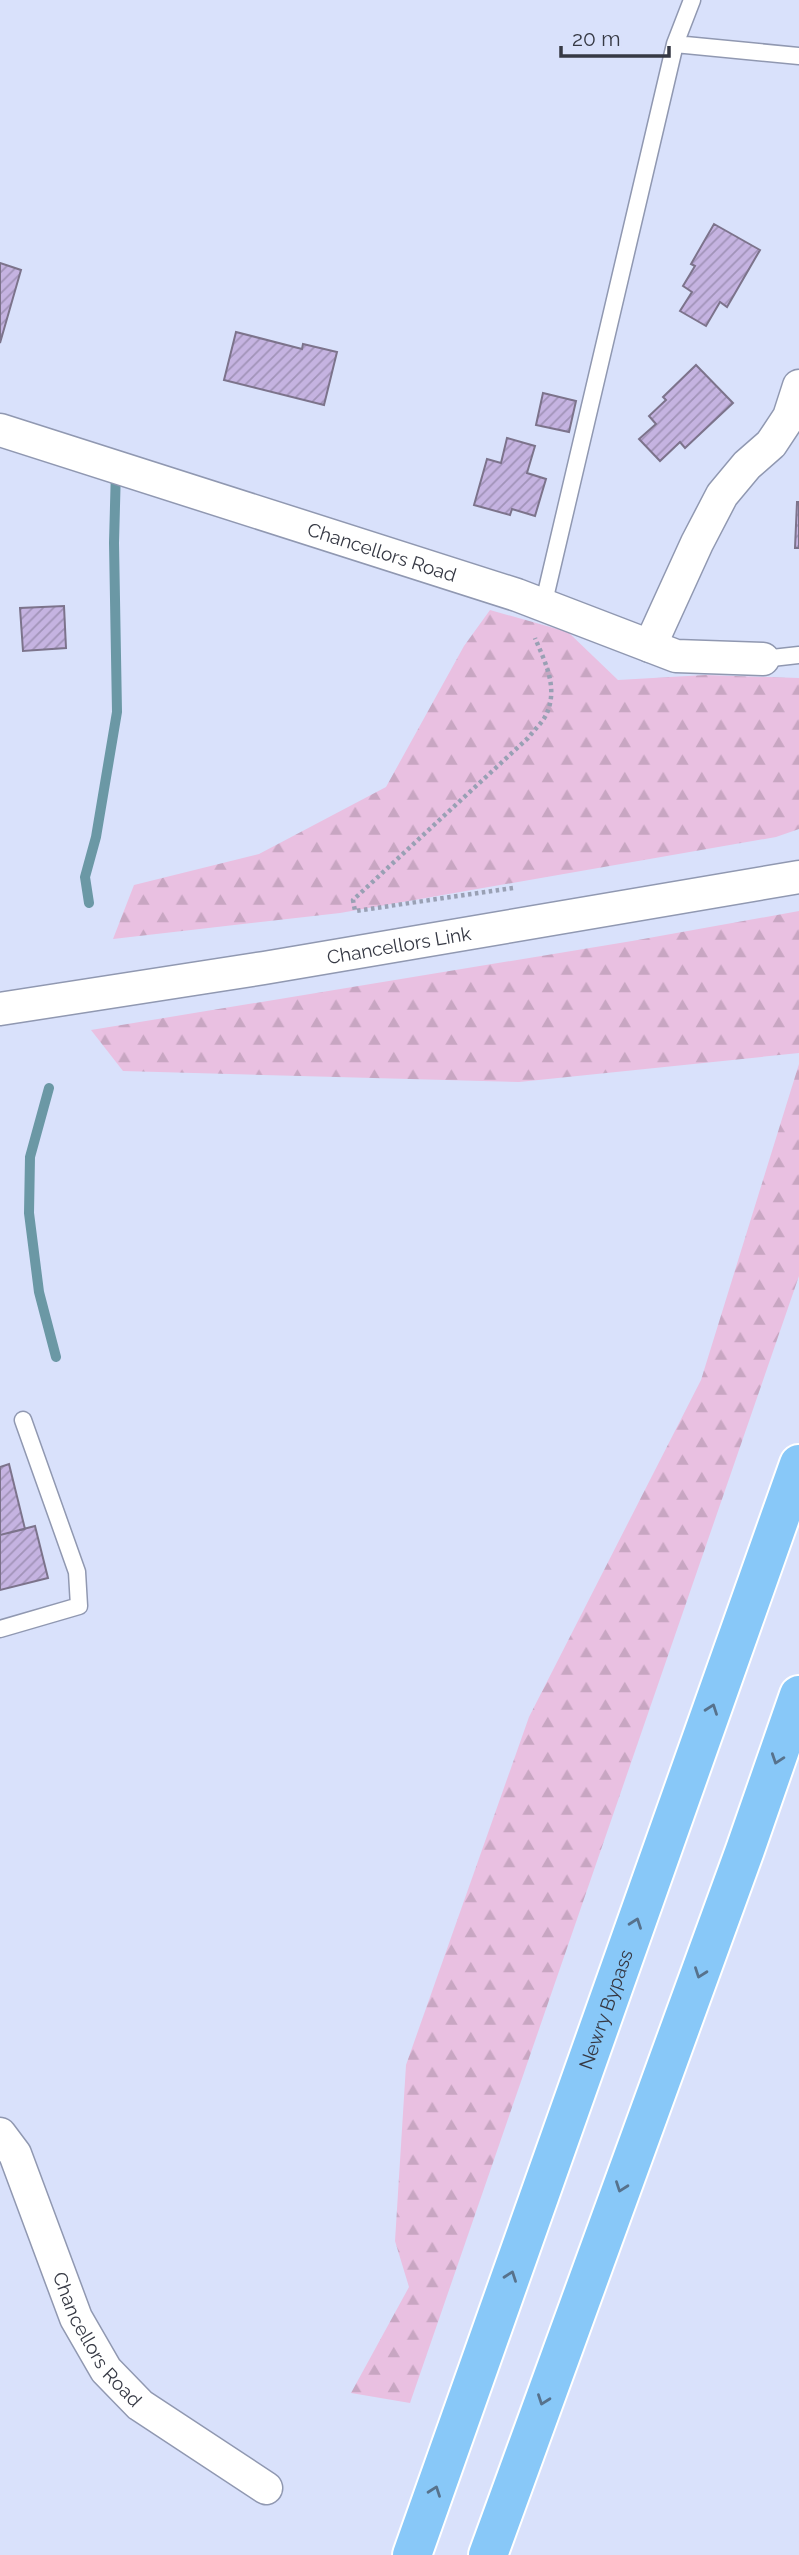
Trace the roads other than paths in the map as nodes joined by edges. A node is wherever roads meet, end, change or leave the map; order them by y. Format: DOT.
graph roads {
  1 [pos="691,0"];
  2 [pos="674,44"];
  3 [pos="799,56"];
  4 [pos="799,386"];
  5 [pos="0,430"];
  6 [pos="530,600"];
  7 [pos="650,646"];
  8 [pos="799,655"];
  9 [pos="763,659"];
  10 [pos="799,877"];
  11 [pos="0,1009"];
  12 [pos="23,1420"];
  13 [pos="799,1464"];
  14 [pos="0,1629"];
  15 [pos="799,1695"];
  16 [pos="0,2134"];
  17 [pos="267,2488"];
  18 [pos="412,2555"];
  19 [pos="488,2555"];
  1 -- 2 [label="lane"];
  2 -- 3 [label="lane"];
  2 -- 6 [label="lane"];
  4 -- 7 [label="street"];
  5 -- 6 [label="street, Chancellors Road"];
  6 -- 7 [label="street, Chancellors Road"];
  7 -- 9 [label="street, Chancellors Road"];
  8 -- 9 [label="lane"];
  10 -- 11 [label="street, Chancellors Link"];
  12 -- 14 [label="lane"];
  18 -- 13 [label="highway, Newry Bypass, one-way"];
  15 -- 19 [label="highway, one-way"];
  16 -- 17 [label="street, Chancellors Road"];
}
